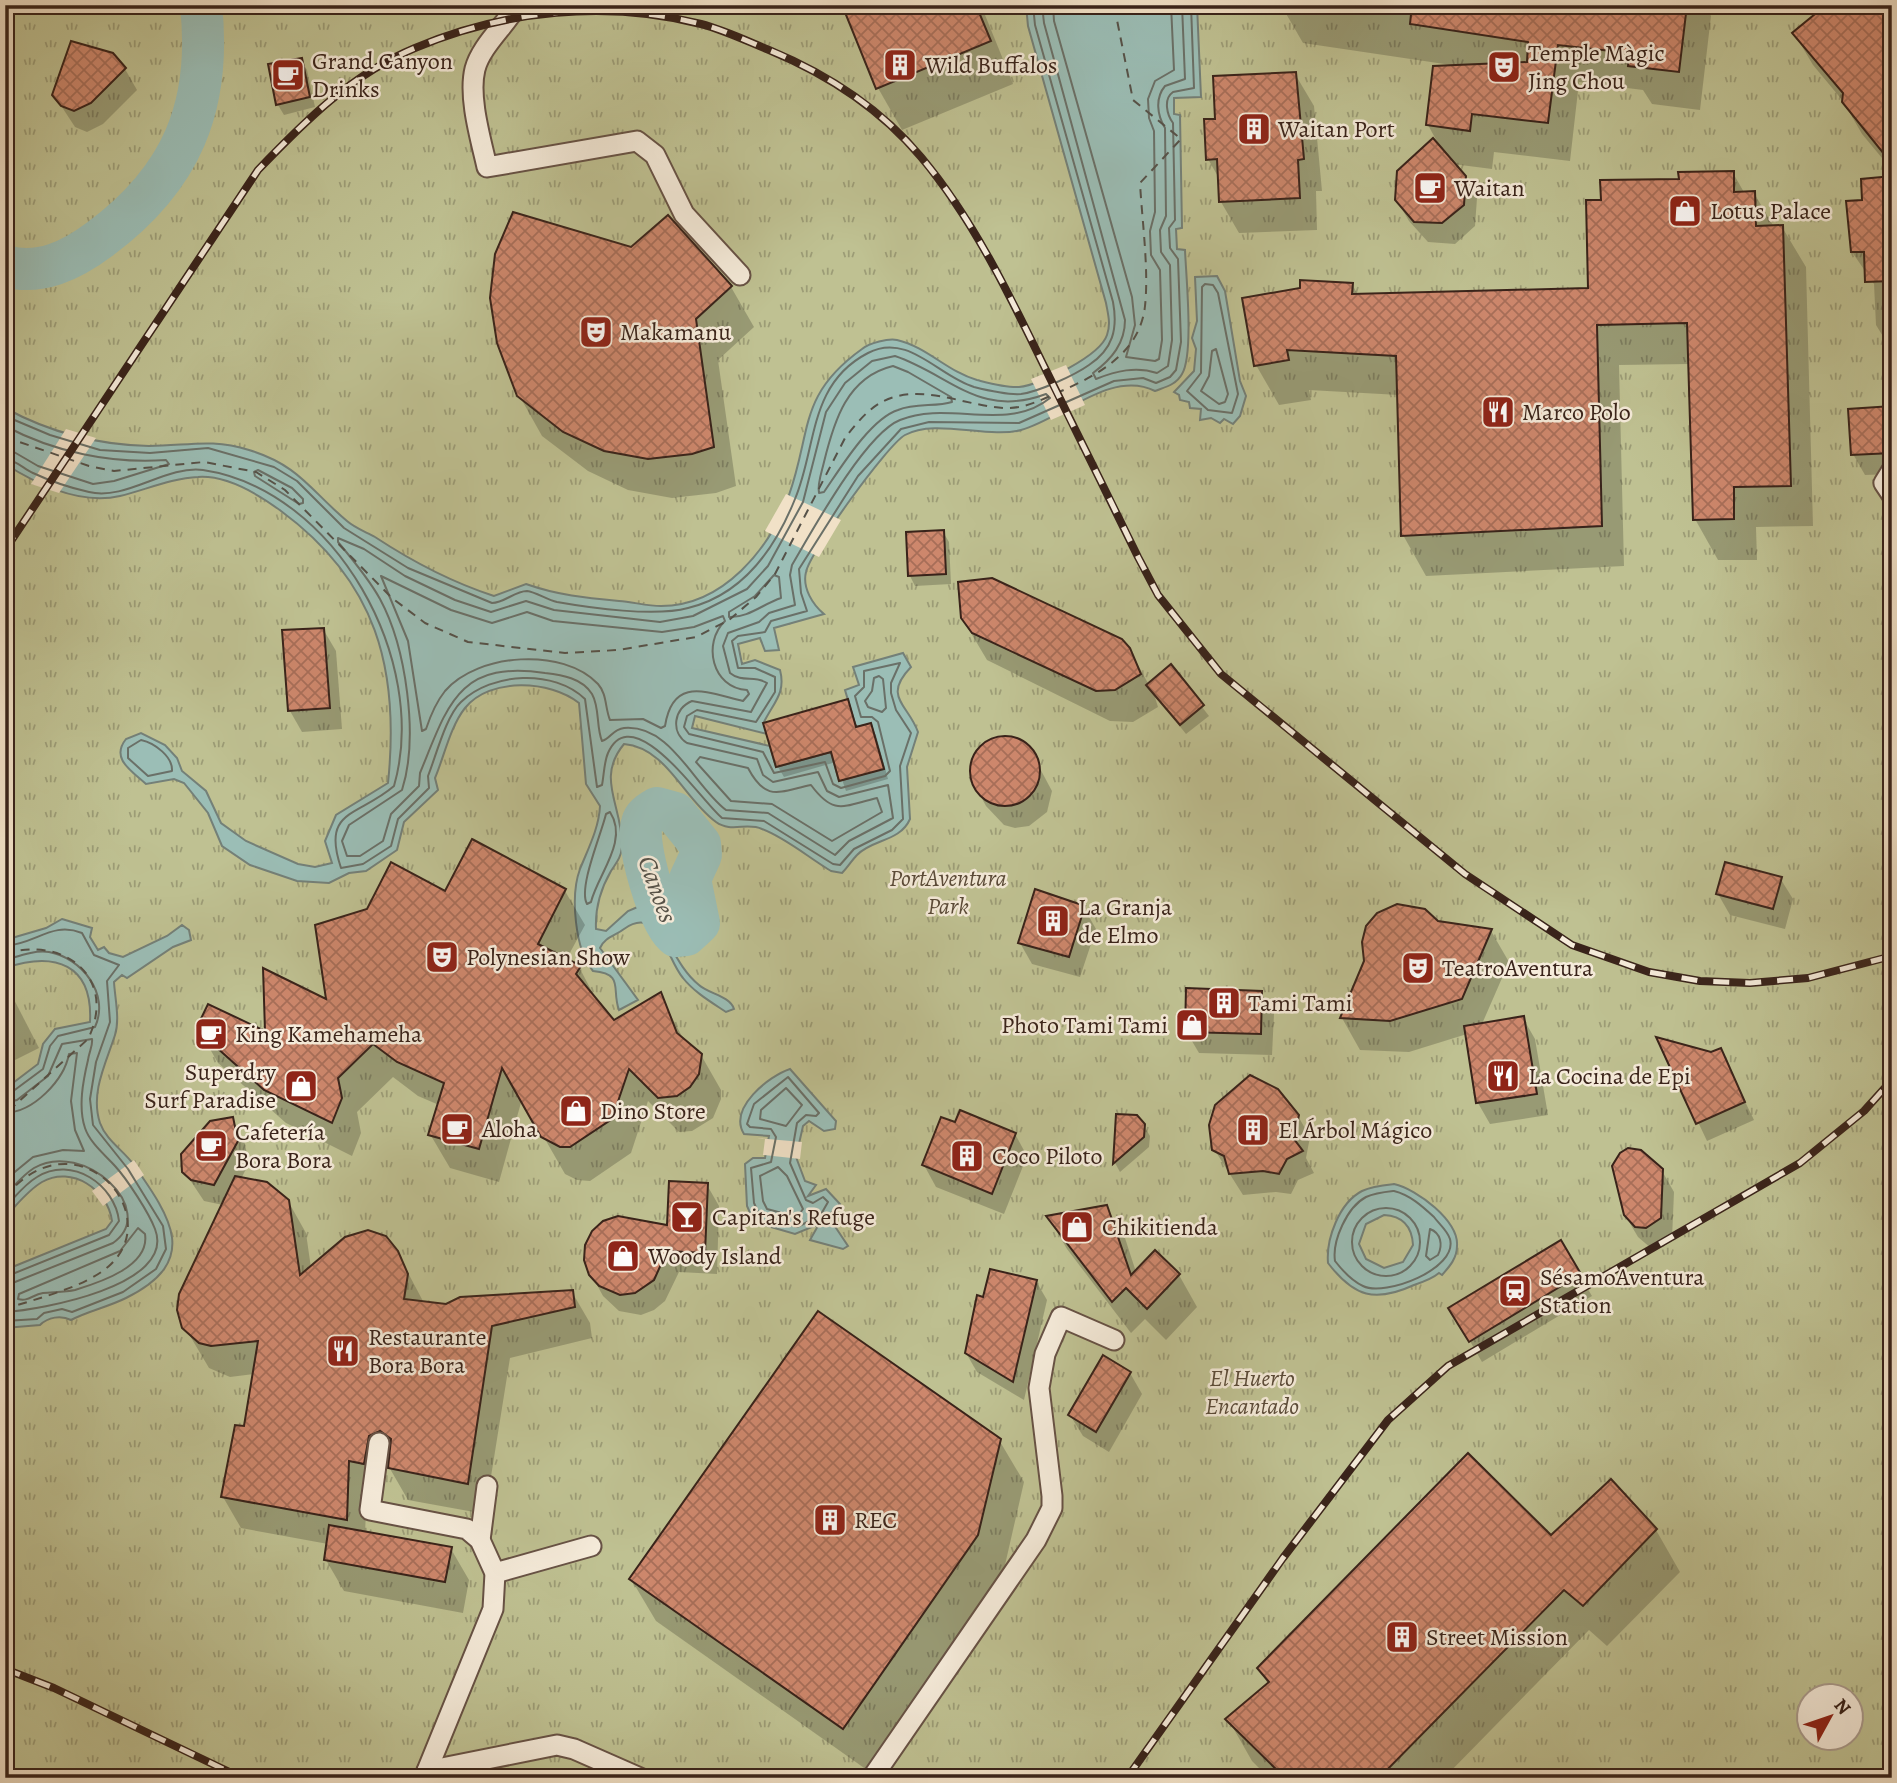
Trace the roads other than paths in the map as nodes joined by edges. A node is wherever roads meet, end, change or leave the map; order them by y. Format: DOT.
graph roads {
  1 [pos="517,5"];
  2 [pos="740,275"];
  3 [pos="1892,470"];
  4 [pos="1892,495"];
  5 [pos="1114,1340"];
  6 [pos="379,1443"];
  7 [pos="487,1486"];
  8 [pos="480,1540"];
  9 [pos="591,1546"];
  10 [pos="495,1573"];
  11 [pos="425,1775"];
  12 [pos="639,1778"];
  13 [pos="872,1778"];
  1 -- 2 [label="lane"];
  3 -- 4 [label="lane"];
  5 -- 13 [label="lane"];
  6 -- 8 [label="lane"];
  7 -- 8 [label="lane"];
  8 -- 10 [label="lane"];
  9 -- 10 [label="lane"];
  10 -- 11 [label="lane"];
  11 -- 12 [label="lane"];
}
